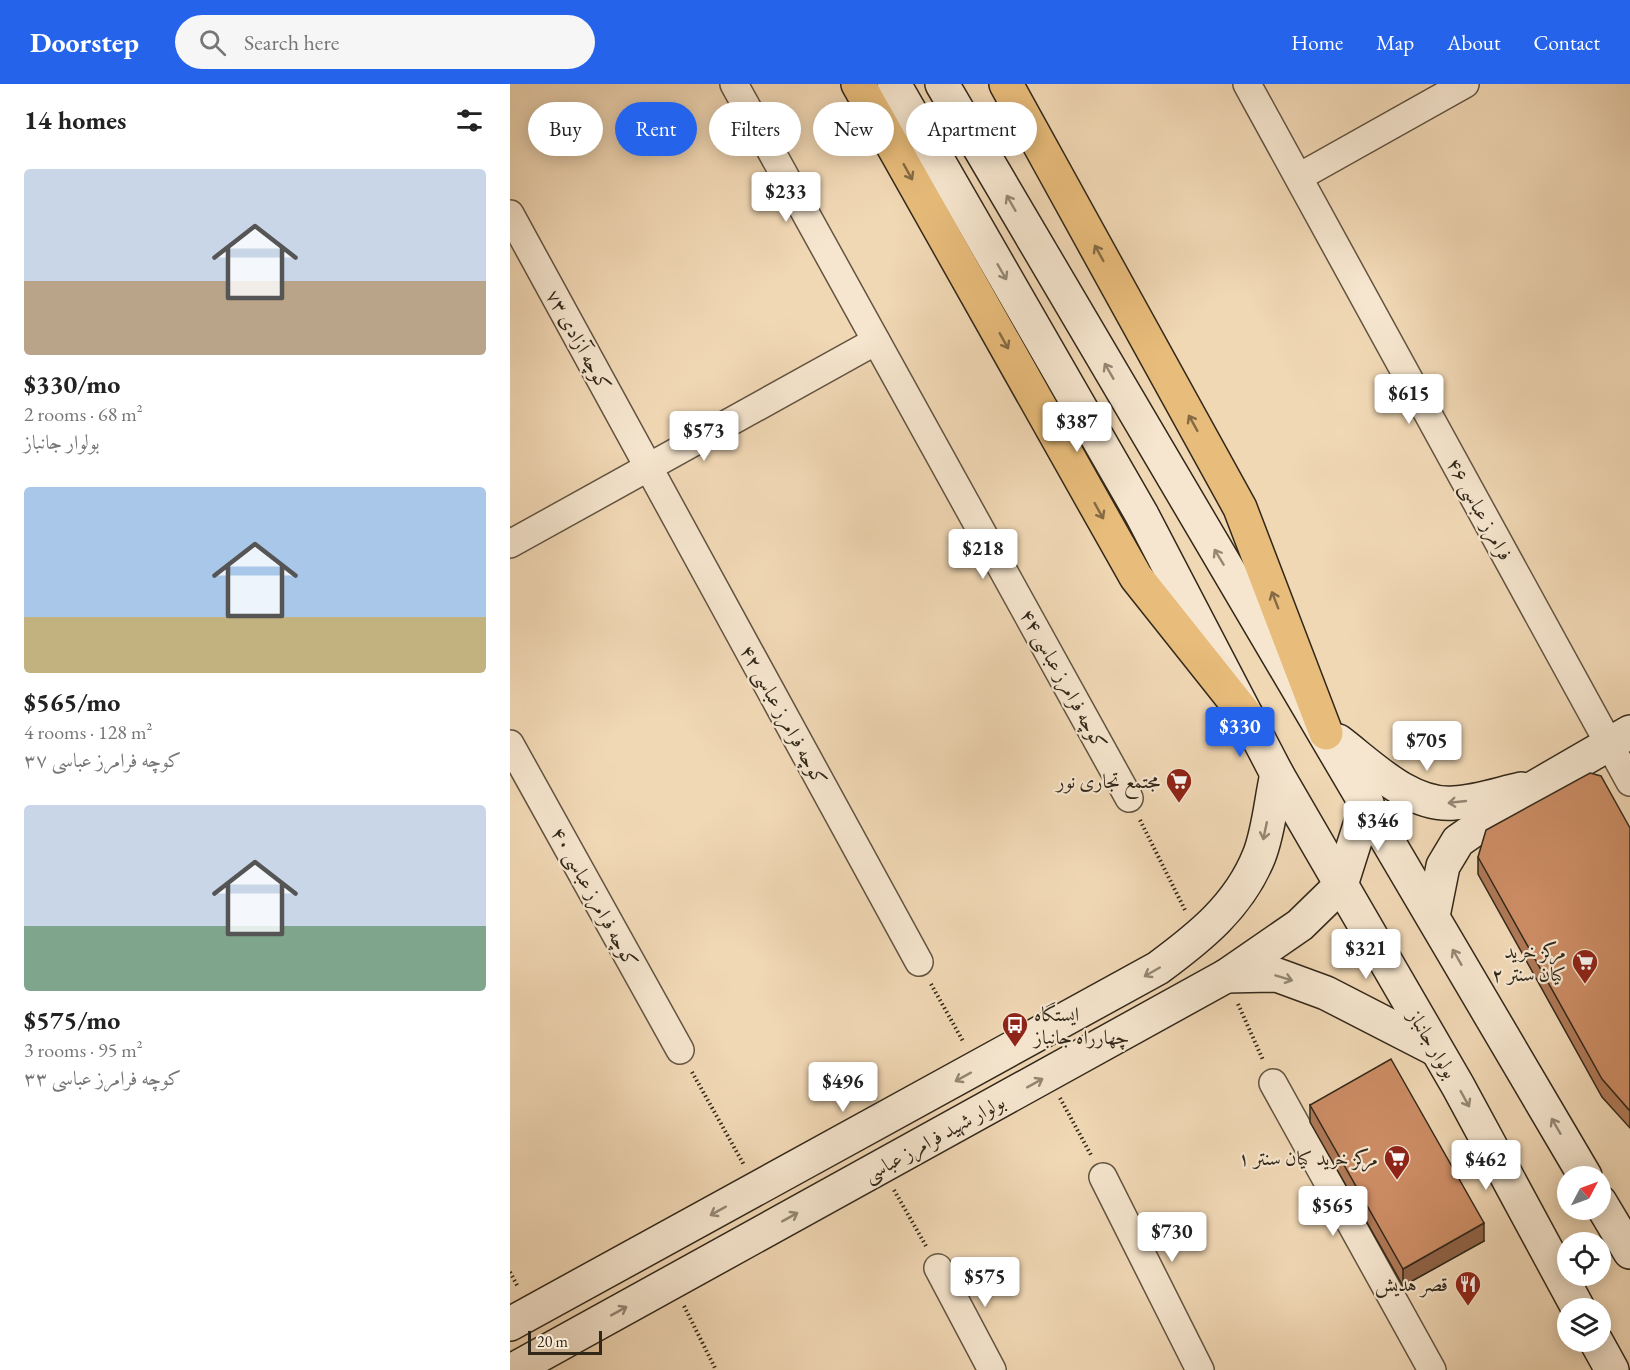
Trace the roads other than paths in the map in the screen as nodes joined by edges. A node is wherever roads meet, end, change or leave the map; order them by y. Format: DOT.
graph roads {
  1 [pos="734,84"];
  2 [pos="858,84"];
  3 [pos="894,84"];
  4 [pos="942,84"];
  5 [pos="1006,84"];
  6 [pos="1247,84"];
  7 [pos="1465,84"];
  8 [pos="1299,177"];
  9 [pos="510,214"];
  10 [pos="876,340"];
  11 [pos="649,467"];
  12 [pos="510,544"];
  13 [pos="1249,719"];
  14 [pos="1326,733"];
  15 [pos="1620,738"];
  16 [pos="510,744"];
  17 [pos="1277,774"];
  18 [pos="1630,782"];
  19 [pos="1535,787"];
  20 [pos="1129,798"];
  21 [pos="1367,803"];
  22 [pos="1341,885"];
  23 [pos="1433,916"];
  24 [pos="1199,938"];
  25 [pos="919,962"];
  26 [pos="1226,976"];
  27 [pos="1435,1049"];
  28 [pos="680,1050"];
  29 [pos="1273,1083"];
  30 [pos="1579,1166"];
  31 [pos="1103,1177"];
  32 [pos="1611,1220"];
  33 [pos="1630,1252"];
  34 [pos="938,1268"];
  35 [pos="1572,1298"];
  36 [pos="515,1322"];
  37 [pos="1602,1352"];
  38 [pos="541,1354"];
  39 [pos="513,1370"];
  40 [pos="992,1370"];
  41 [pos="1200,1370"];
  42 [pos="1432,1370"];
  43 [pos="1612,1370"];
  1 -- 10 [label="street, کوچه فرامرز عباسی ۴۴"];
  2 -- 13 [label="highway, one-way"];
  3 -- 13 [label="main road, بولوار جانباز, one-way"];
  14 -- 4 [label="main road, one-way"];
  14 -- 5 [label="highway, one-way"];
  6 -- 8 [label="street, فرامرز عباسی ۴۶"];
  7 -- 8 [label="street"];
  8 -- 15 [label="street, فرامرز عباسی ۴۶"];
  9 -- 11 [label="street, کوچه آزادی ۷۳"];
  10 -- 11 [label="street"];
  10 -- 20 [label="street, کوچه فرامرز عباسی ۴۴"];
  11 -- 12 [label="street"];
  11 -- 25 [label="street, کوچه فرامرز عباسی ۴۲"];
  13 -- 17 [label="main road, بولوار جانباز"];
  19 -- 14 [label="main road, one-way"];
  14 -- 21 [label="main road"];
  15 -- 18 [label="street, فرامرز عباسی ۴۶"];
  15 -- 19 [label="main road"];
  16 -- 28 [label="street, کوچه فرامرز عباسی ۴۰"];
  17 -- 22 [label="main road, بولوار جانباز"];
  17 -- 24 [label="main road, بولوار شهید فرامرز عباسی, one-way"];
  19 -- 23 [label="main road"];
  21 -- 22 [label="main road"];
  21 -- 23 [label="main road"];
  22 -- 26 [label="main road, بولوار شهید فرامرز عباسی"];
  22 -- 27 [label="main road, بولوار جانباز"];
  30 -- 23 [label="main road, one-way"];
  24 -- 26 [label="main road"];
  24 -- 36 [label="main road, بولوار شهید فرامرز عباسی, one-way"];
  26 -- 27 [label="main road, one-way"];
  38 -- 26 [label="main road, بولوار شهید فرامرز عباسی, one-way"];
  27 -- 35 [label="main road, بولوار جانباز, one-way"];
  29 -- 42 [label="street"];
  31 -- 41 [label="street"];
  32 -- 33 [label="main road"];
  34 -- 40 [label="street"];
  36 -- 38 [label="main road"];
  37 -- 43 [label="main road"];
  38 -- 39 [label="main road, بولوار شهید فرامرز عباسی"];
}
